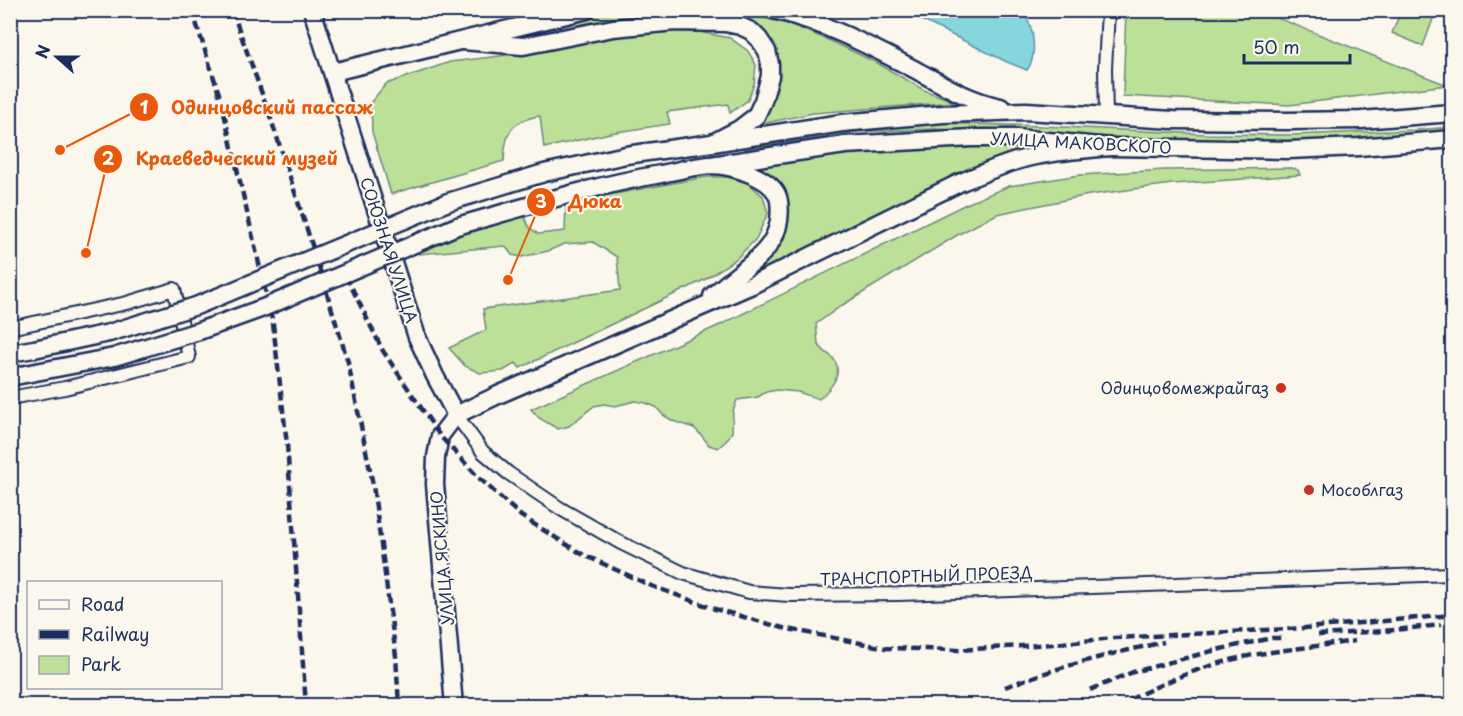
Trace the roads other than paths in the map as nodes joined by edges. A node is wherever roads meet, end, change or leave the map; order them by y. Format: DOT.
graph roads {
  1 [pos="312,10"];
  2 [pos="587,10"];
  3 [pos="774,10"];
  4 [pos="1108,10"];
  5 [pos="462,41"];
  6 [pos="333,72"];
  7 [pos="1026,111"];
  8 [pos="1452,113"];
  9 [pos="1106,116"];
  10 [pos="1452,139"];
  11 [pos="712,143"];
  12 [pos="1110,147"];
  13 [pos="711,165"];
  14 [pos="697,308"];
  15 [pos="10,328"];
  16 [pos="10,353"];
  17 [pos="10,377"];
  18 [pos="10,398"];
  19 [pos="456,415"];
  20 [pos="1452,574"];
  21 [pos="454,705"];
  1 -- 6 [label="main road, СОЮЗНАЯ УЛИЦА"];
  2 -- 5 [label="main road"];
  3 -- 7 [label="main road"];
  4 -- 9 [label="street"];
  5 -- 6 [label="main road"];
  5 -- 11 [label="main road"];
  6 -- 19 [label="main road, СОЮЗНАЯ УЛИЦА"];
  7 -- 9 [label="main road, УЛИЦА МАКОВСКОГО"];
  7 -- 11 [label="main road, УЛИЦА МАКОВСКОГО"];
  8 -- 9 [label="main road, УЛИЦА МАКОВСКОГО"];
  10 -- 12 [label="main road, УЛИЦА МАКОВСКОГО"];
  11 -- 16 [label="main road, УЛИЦА МАКОВСКОГО, bridge"];
  12 -- 13 [label="main road, УЛИЦА МАКОВСКОГО"];
  12 -- 14 [label="main road"];
  13 -- 14 [label="main road"];
  13 -- 17 [label="main road, УЛИЦА МАКОВСКОГО, bridge"];
  14 -- 19 [label="main road"];
  15 -- 18 [label="street"];
  19 -- 20 [label="street, ТРАНСПОРТНЫЙ ПРОЕЗД"];
  19 -- 21 [label="main road, УЛИЦА ЯСКИНО"];
}
